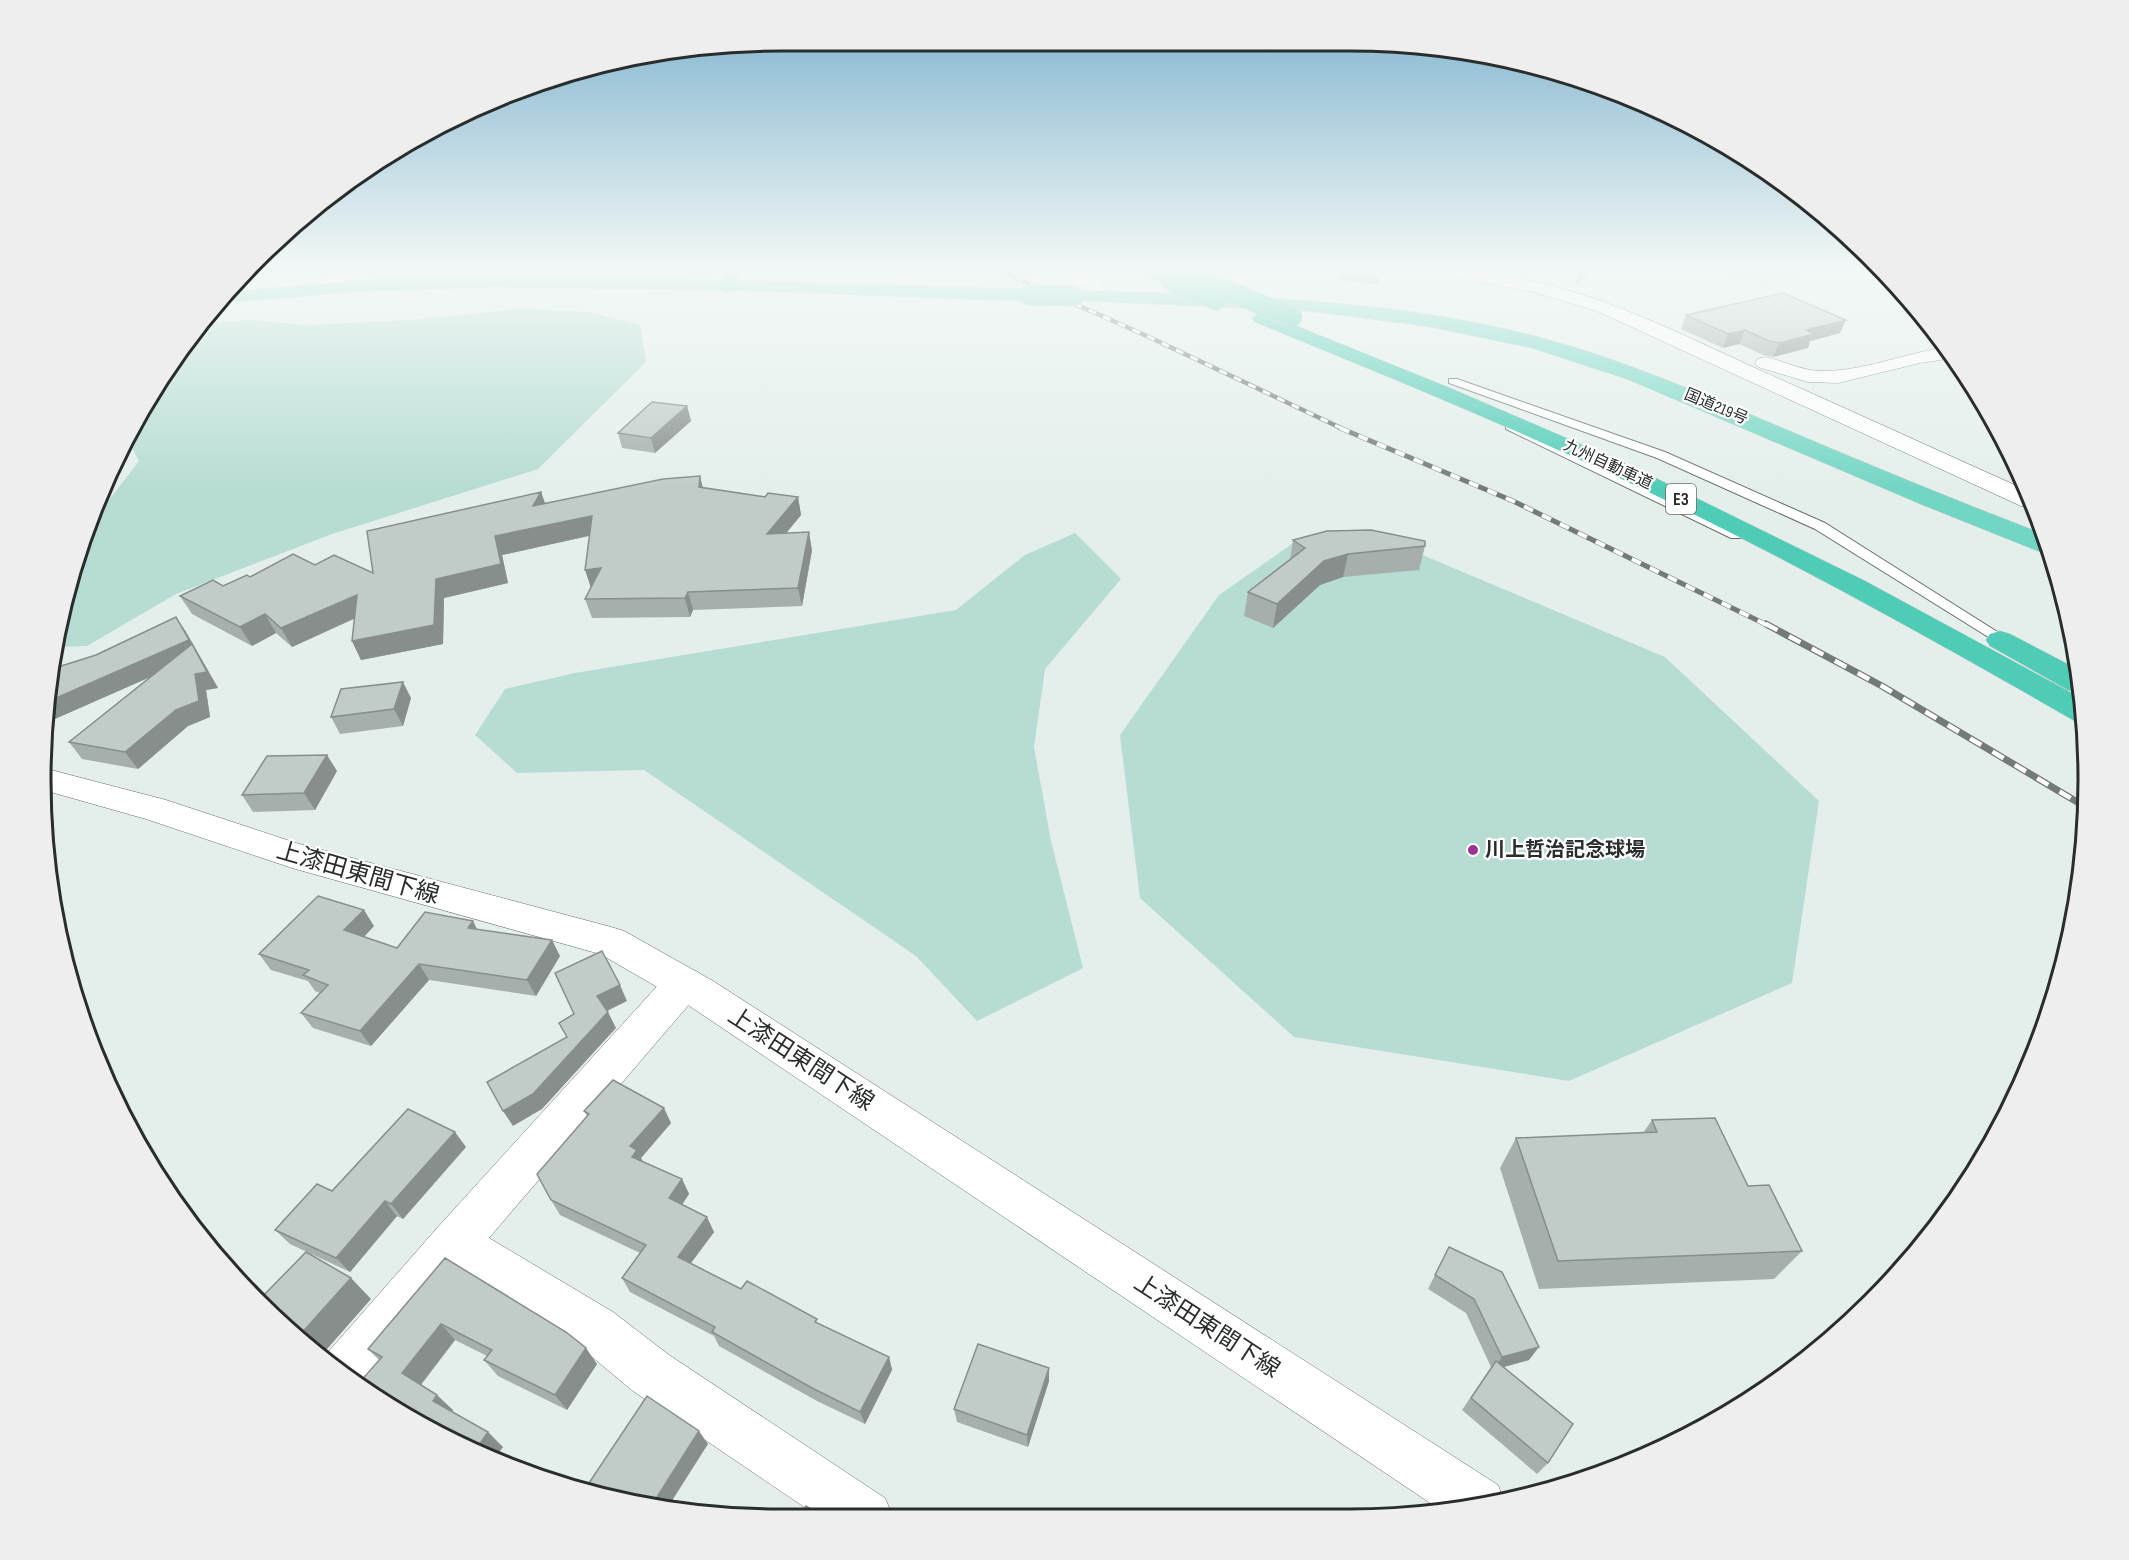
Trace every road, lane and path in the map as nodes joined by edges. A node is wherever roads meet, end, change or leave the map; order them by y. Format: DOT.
graph roads {
  1 [pos="1332,344"];
  2 [pos="1353,344"];
  3 [pos="1540,344"];
  4 [pos="1683,344"];
  5 [pos="1693,348"];
  6 [pos="1941,355"];
  7 [pos="1444,385"];
  8 [pos="2021,497"];
  9 [pos="2037,541"];
  10 [pos="2071,678"];
  11 [pos="2074,707"];
  12 [pos="51,781"];
  13 [pos="684,983"];
  14 [pos="454,1243"];
  15 [pos="348,1366"];
  16 [pos="1471,1498"];
  17 [pos="854,1509"];
  1 -- 7 [label="highway, 九州自動車道 / E3, bridge"];
  2 -- 7 [label="highway, 九州自動車道 / E3, bridge"];
  3 -- 9 [label="highway, 国道219号"];
  4 -- 5 [label="street"];
  5 -- 6 [label="street"];
  5 -- 8 [label="street"];
  7 -- 10 [label="highway, 九州自動車道 / E3"];
  7 -- 11 [label="highway, 九州自動車道 / E3"];
  12 -- 13 [label="street, 上漆田東間下線"];
  13 -- 14 [label="street"];
  13 -- 16 [label="street, 上漆田東間下線"];
  14 -- 15 [label="street"];
  14 -- 17 [label="street"];
}
